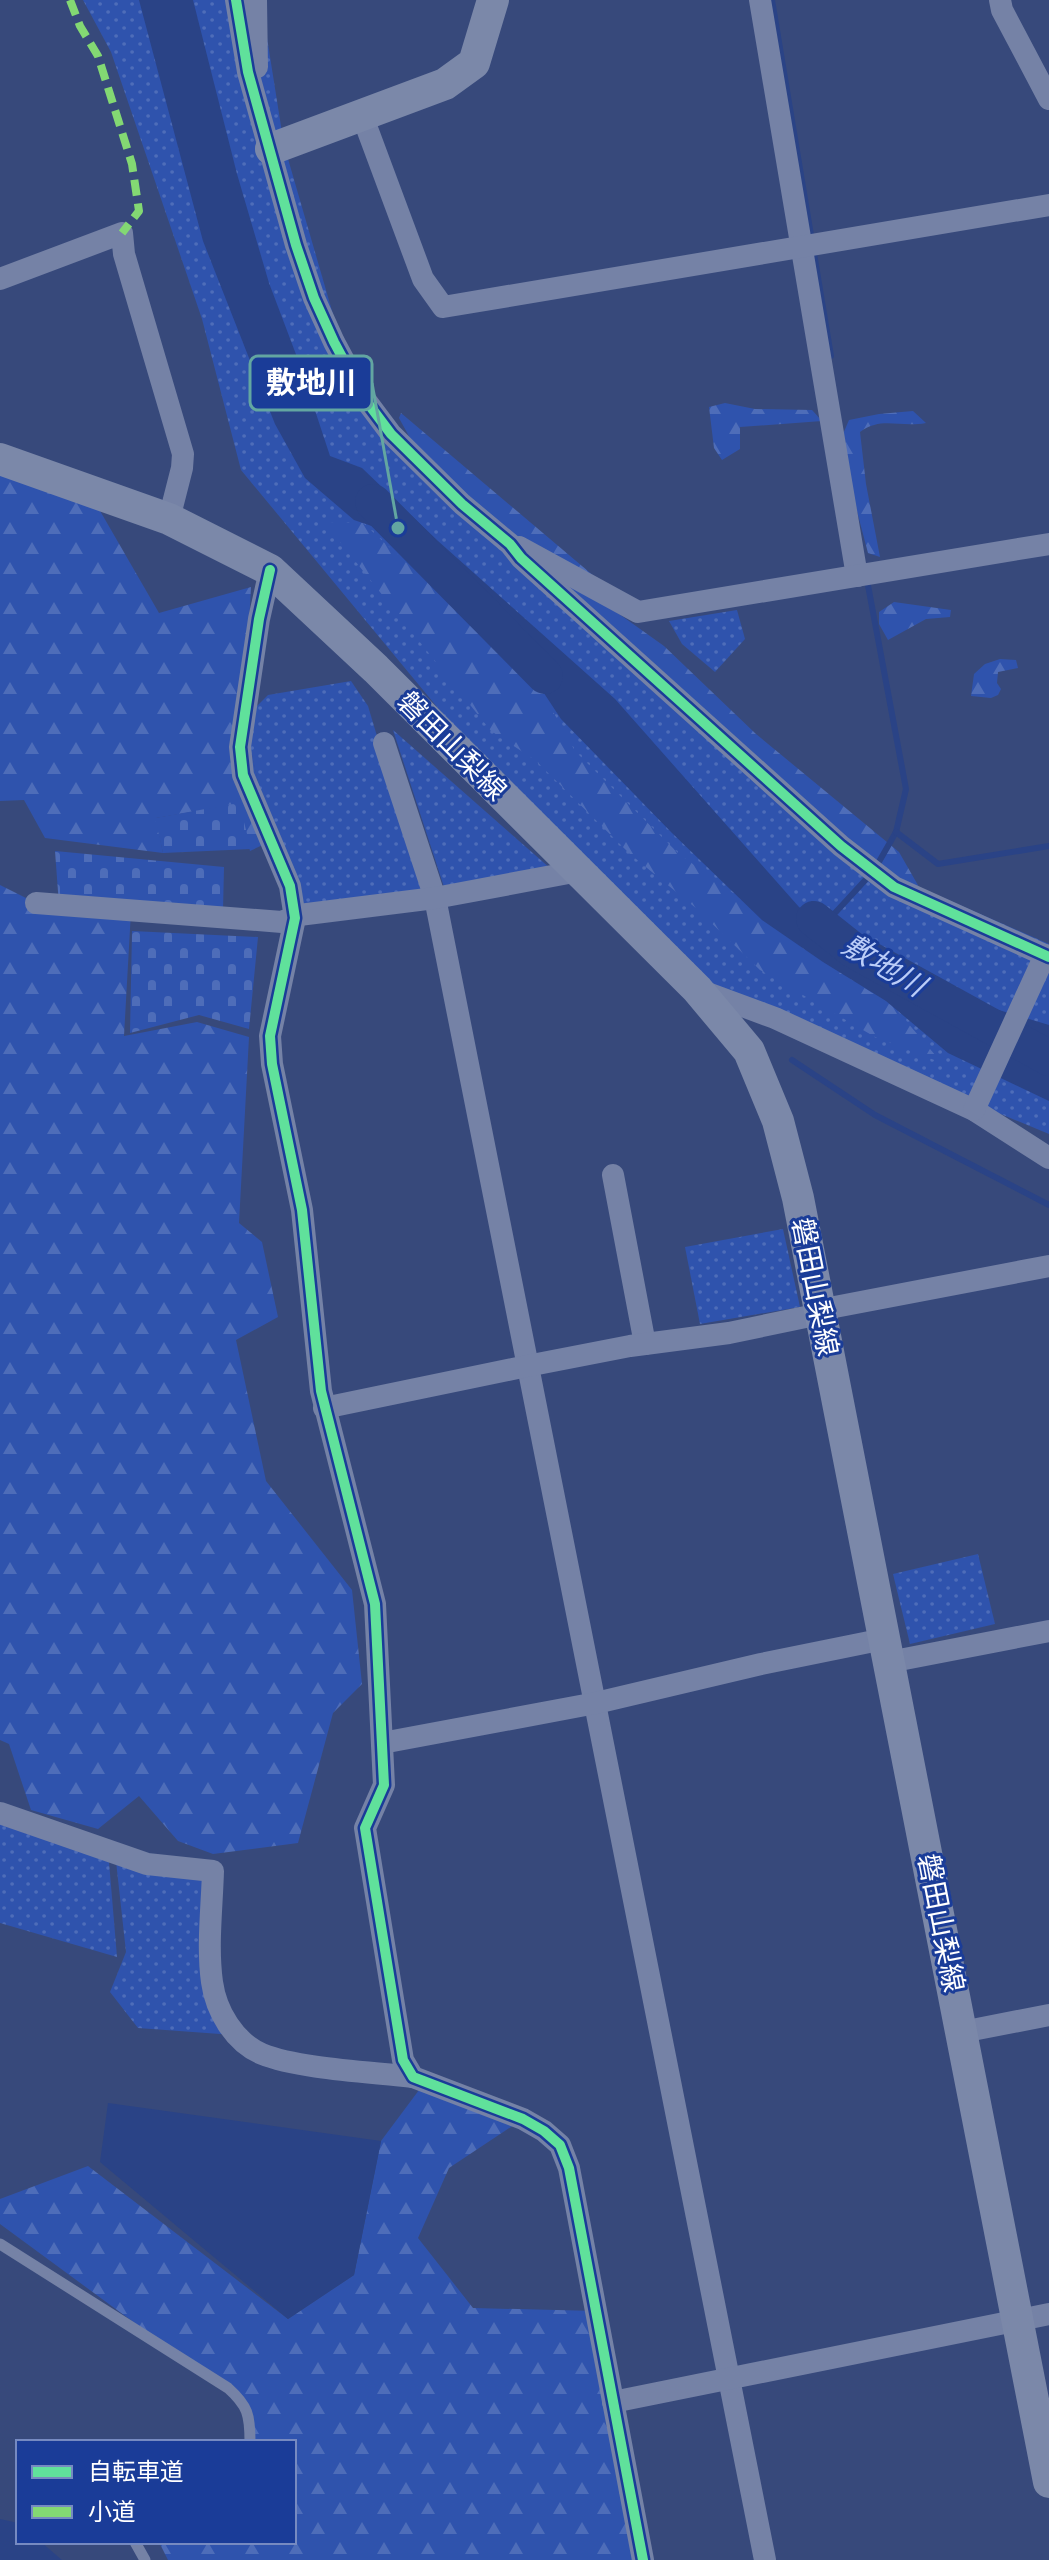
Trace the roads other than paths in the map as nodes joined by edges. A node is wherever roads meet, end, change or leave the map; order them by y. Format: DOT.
graph roads {
  1 [pos="236,0"];
  2 [pos="256,0"];
  3 [pos="493,0"];
  4 [pos="760,0"];
  5 [pos="1000,0"];
  6 [pos="255,96"];
  7 [pos="1049,99"];
  8 [pos="362,115"];
  9 [pos="271,149"];
  10 [pos="1049,205"];
  11 [pos="802,247"];
  12 [pos="0,279"];
  13 [pos="0,459"];
  14 [pos="169,519"];
  15 [pos="510,544"];
  16 [pos="1049,544"];
  17 [pos="270,570"];
  18 [pos="857,576"];
  19 [pos="384,743"];
  20 [pos="579,871"];
  21 [pos="435,898"];
  22 [pos="36,903"];
  23 [pos="295,918"];
  24 [pos="1045,959"];
  25 [pos="697,989"];
  26 [pos="977,1105"];
  27 [pos="993,1124"];
  28 [pos="1049,1143"];
  29 [pos="1049,1158"];
  30 [pos="613,1175"];
  31 [pos="1049,1266"];
  32 [pos="819,1312"];
  33 [pos="645,1344"];
  34 [pos="527,1366"];
  35 [pos="324,1408"];
  36 [pos="1049,1631"];
  37 [pos="886,1651"];
  38 [pos="596,1703"];
  39 [pos="382,1743"];
  40 [pos="0,1813"];
  41 [pos="1049,2015"];
  42 [pos="962,2032"];
  43 [pos="413,2077"];
  44 [pos="0,2244"];
  45 [pos="1049,2314"];
  46 [pos="1017,2320"];
  47 [pos="730,2378"];
  48 [pos="613,2402"];
  49 [pos="250,2440"];
  50 [pos="1049,2482"];
  51 [pos="643,2560"];
  52 [pos="765,2560"];
  1 -- 6 [label="street"];
  2 -- 6 [label="street"];
  3 -- 8 [label="main road"];
  4 -- 11 [label="street"];
  5 -- 7 [label="street"];
  6 -- 9 [label="street"];
  8 -- 9 [label="main road"];
  8 -- 11 [label="street"];
  9 -- 15 [label="street"];
  10 -- 11 [label="street"];
  11 -- 18 [label="street"];
  12 -- 14 [label="street"];
  13 -- 14 [label="main road, 磐田山梨線"];
  14 -- 17 [label="main road, 磐田山梨線"];
  15 -- 18 [label="street"];
  15 -- 24 [label="street"];
  16 -- 18 [label="street"];
  17 -- 20 [label="main road, 磐田山梨線"];
  17 -- 23 [label="street"];
  19 -- 21 [label="street"];
  20 -- 21 [label="street"];
  20 -- 25 [label="main road, 磐田山梨線"];
  21 -- 23 [label="street"];
  21 -- 34 [label="street"];
  22 -- 23 [label="street"];
  23 -- 35 [label="street"];
  24 -- 26 [label="street"];
  25 -- 26 [label="street"];
  25 -- 32 [label="main road, 磐田山梨線"];
  26 -- 27 [label="street"];
  27 -- 28 [label="street"];
  27 -- 29 [label="street"];
  30 -- 33 [label="street"];
  31 -- 32 [label="street"];
  32 -- 33 [label="street"];
  32 -- 37 [label="main road, 磐田山梨線"];
  33 -- 34 [label="street"];
  34 -- 35 [label="street"];
  34 -- 38 [label="street"];
  35 -- 39 [label="street"];
  36 -- 37 [label="street"];
  37 -- 38 [label="street"];
  37 -- 42 [label="main road, 磐田山梨線"];
  38 -- 39 [label="street"];
  38 -- 47 [label="street"];
  39 -- 43 [label="street"];
  40 -- 43 [label="street"];
  41 -- 42 [label="street"];
  42 -- 46 [label="main road, 磐田山梨線"];
  43 -- 48 [label="street"];
  44 -- 49 [label="lane"];
  45 -- 46 [label="street"];
  46 -- 47 [label="street"];
  46 -- 50 [label="main road, 磐田山梨線"];
  47 -- 48 [label="street"];
  47 -- 52 [label="street"];
  48 -- 51 [label="street"];
}
